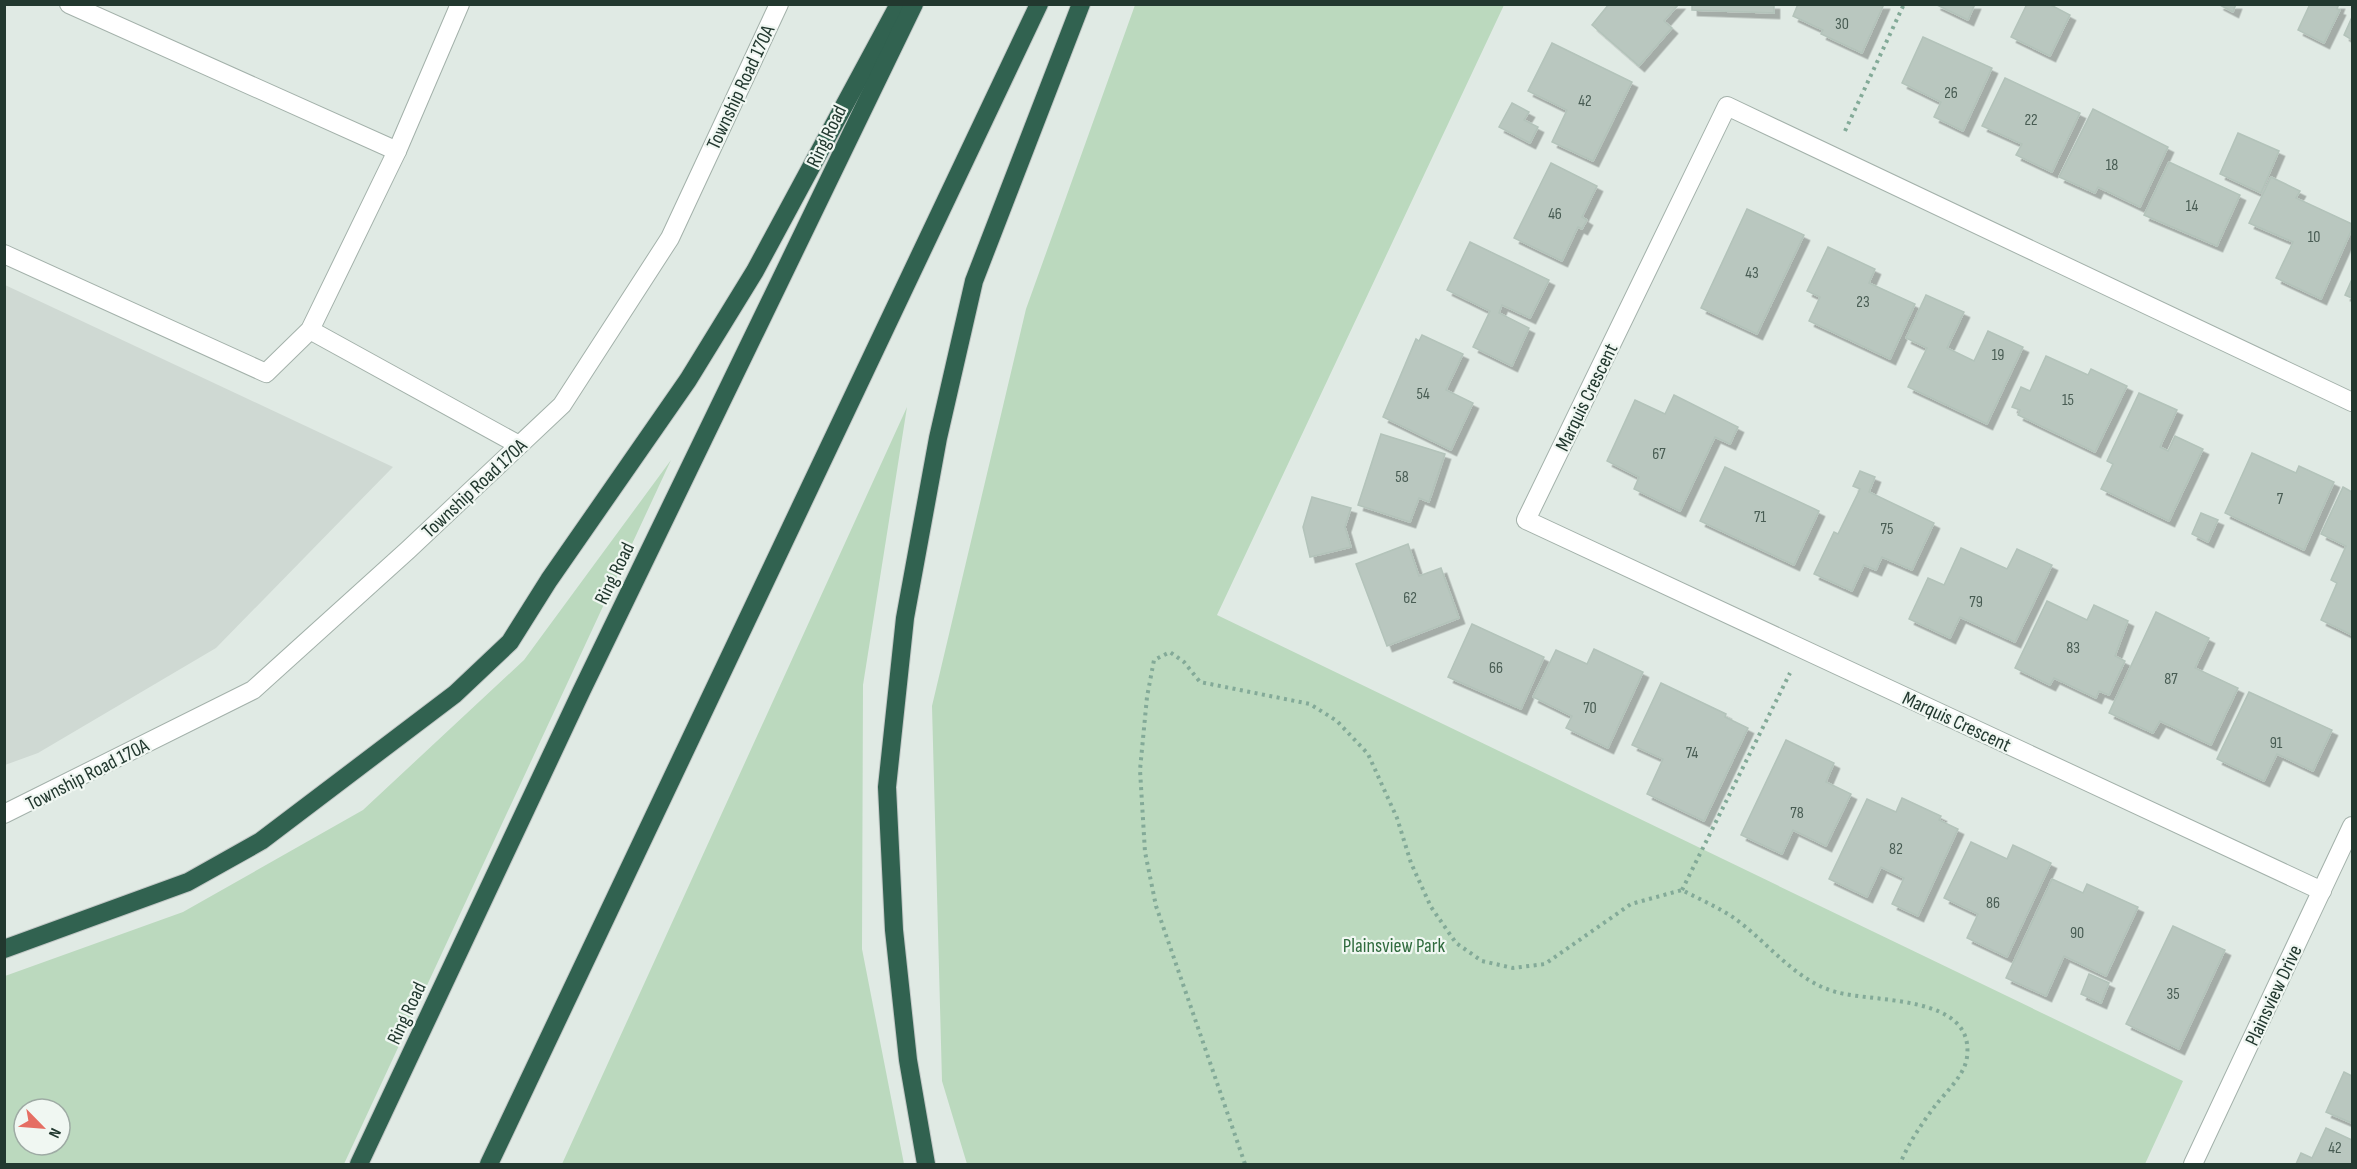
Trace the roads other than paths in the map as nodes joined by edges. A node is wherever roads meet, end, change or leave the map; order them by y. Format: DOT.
graph roads {
  1 [pos="69,4"];
  2 [pos="460,4"];
  3 [pos="779,4"];
  4 [pos="899,4"];
  5 [pos="914,4"];
  6 [pos="1039,4"];
  7 [pos="1081,4"];
  8 [pos="397,151"];
  9 [pos="4,254"];
  10 [pos="310,330"];
  11 [pos="2352,402"];
  12 [pos="519,446"];
  13 [pos="4,814"];
  14 [pos="2352,826"];
  15 [pos="2322,891"];
  16 [pos="4,949"];
  17 [pos="359,1164"];
  18 [pos="489,1164"];
  19 [pos="926,1164"];
  20 [pos="2193,1164"];
  1 -- 8 [label="street"];
  2 -- 8 [label="street"];
  3 -- 12 [label="street, Township Road 170A"];
  4 -- 16 [label="highway"];
  5 -- 17 [label="highway, Ring Road"];
  6 -- 18 [label="highway"];
  7 -- 19 [label="highway"];
  8 -- 10 [label="street"];
  9 -- 10 [label="street"];
  10 -- 12 [label="street"];
  11 -- 15 [label="street, Marquis Crescent"];
  12 -- 13 [label="street, Township Road 170A"];
  14 -- 15 [label="street, Plainsview Drive"];
  15 -- 20 [label="street, Plainsview Drive"];
}
